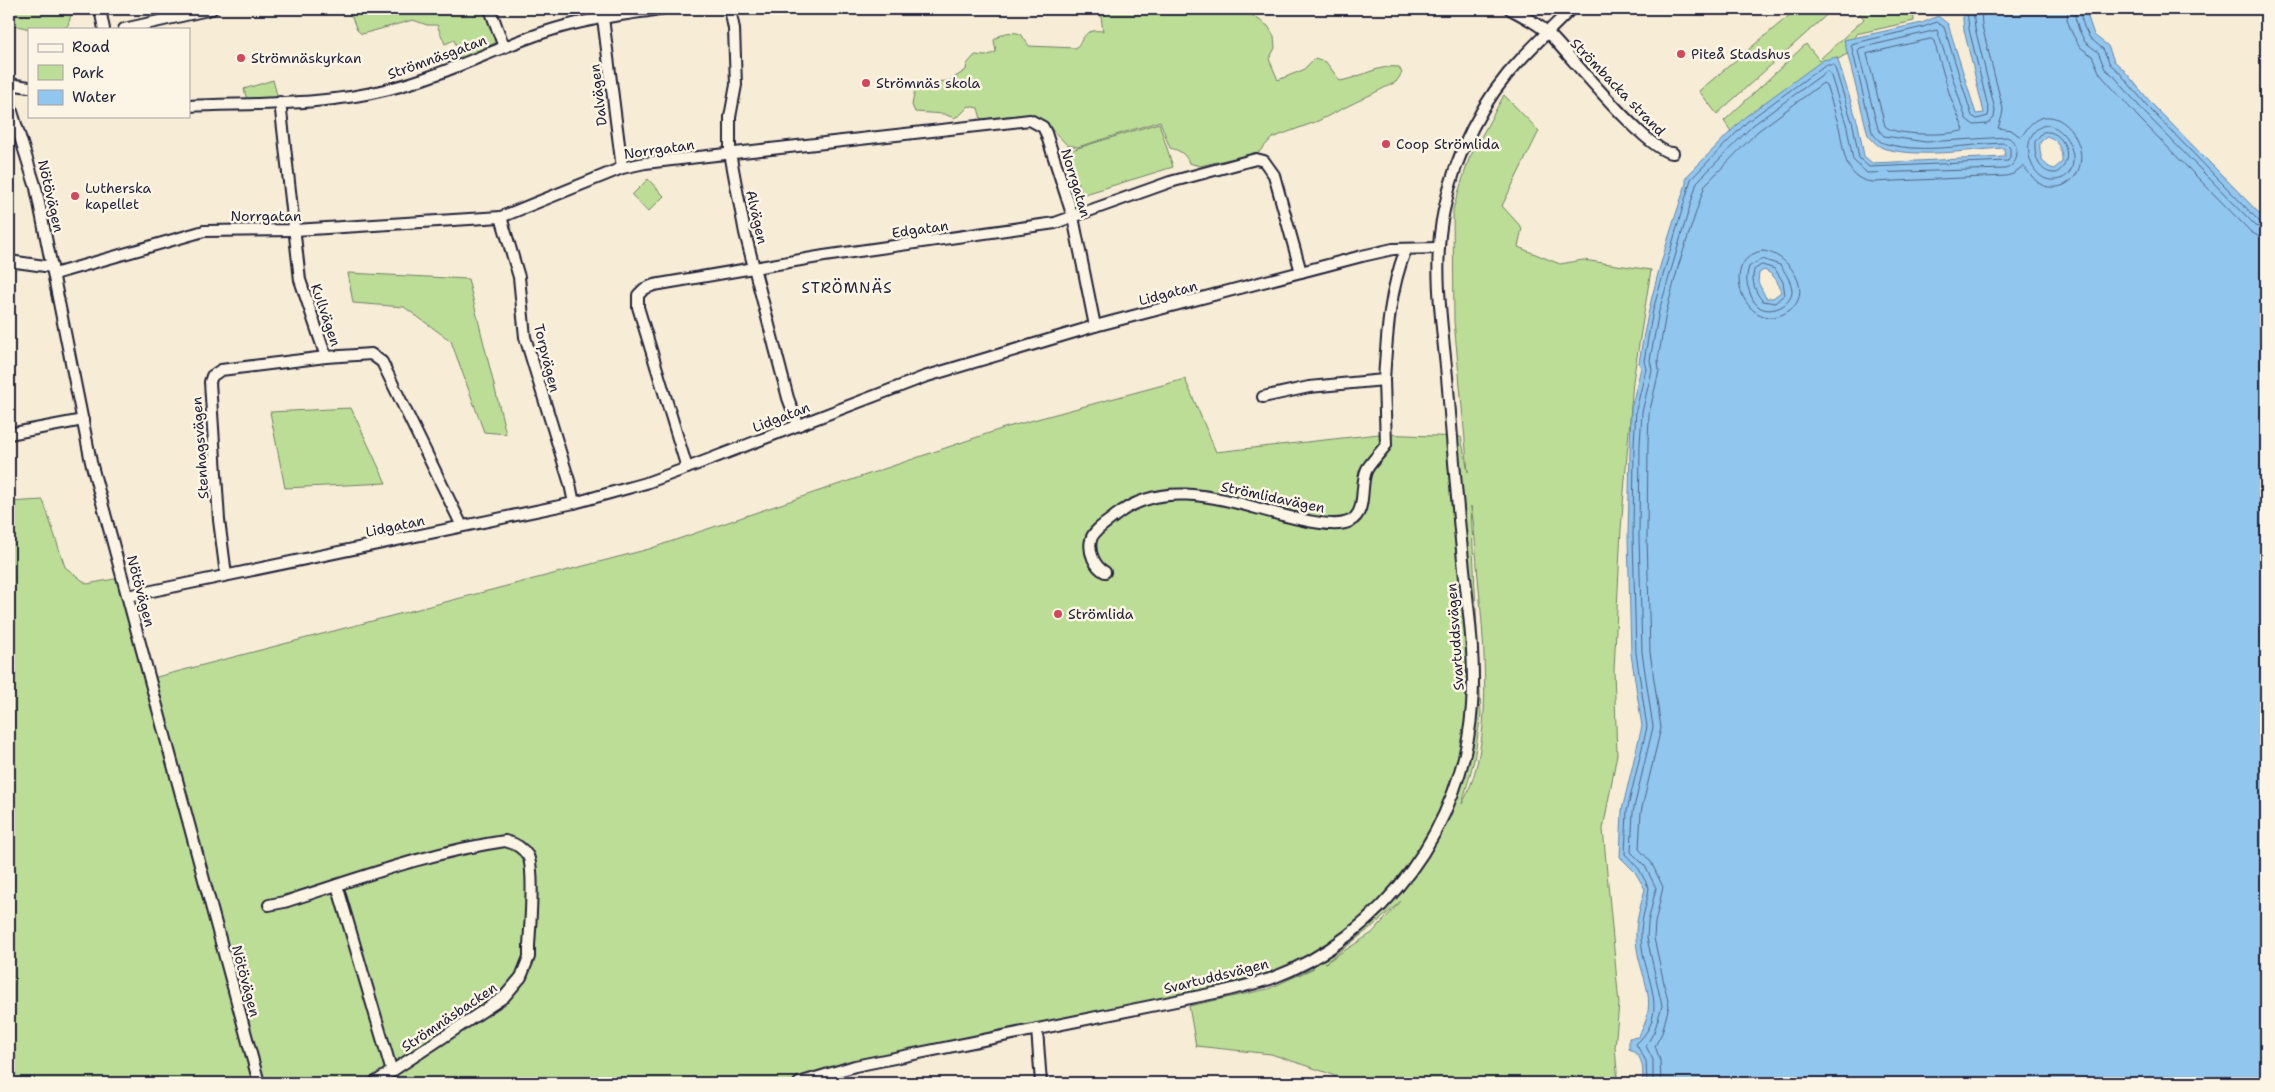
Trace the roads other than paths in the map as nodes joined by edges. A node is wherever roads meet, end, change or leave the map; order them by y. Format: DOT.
graph roads {
  1 [pos="100,9"];
  2 [pos="212,9"];
  3 [pos="490,9"];
  4 [pos="661,9"];
  5 [pos="730,9"];
  6 [pos="1510,9"];
  7 [pos="1571,9"];
  8 [pos="603,18"];
  9 [pos="104,28"];
  10 [pos="128,28"];
  11 [pos="1547,33"];
  12 [pos="504,47"];
  13 [pos="10,84"];
  14 [pos="28,87"];
  15 [pos="9,98"];
  16 [pos="9,102"];
  17 [pos="280,102"];
  18 [pos="190,106"];
  19 [pos="1673,153"];
  20 [pos="730,154"];
  21 [pos="622,168"];
  22 [pos="501,217"];
  23 [pos="1073,217"];
  24 [pos="295,230"];
  25 [pos="1406,248"];
  26 [pos="1439,248"];
  27 [pos="9,261"];
  28 [pos="755,267"];
  29 [pos="53,270"];
  30 [pos="1301,272"];
  31 [pos="1095,326"];
  32 [pos="326,356"];
  33 [pos="1384,380"];
  34 [pos="1263,397"];
  35 [pos="83,420"];
  36 [pos="798,426"];
  37 [pos="9,434"];
  38 [pos="688,468"];
  39 [pos="574,503"];
  40 [pos="462,526"];
  41 [pos="1106,572"];
  42 [pos="226,574"];
  43 [pos="128,596"];
  44 [pos="337,885"];
  45 [pos="269,905"];
  46 [pos="1037,1029"];
  47 [pos="392,1072"];
  48 [pos="259,1083"];
  49 [pos="374,1083"];
  50 [pos="799,1083"];
  51 [pos="1041,1083"];
  1 -- 9 [label="street"];
  2 -- 10 [label="street"];
  3 -- 12 [label="street"];
  4 -- 8 [label="street, Strömnäsgatan"];
  5 -- 20 [label="street, Alvägen"];
  6 -- 11 [label="street, Strömbacka strand"];
  7 -- 11 [label="street, Svartuddsvägen"];
  8 -- 12 [label="street, Strömnäsgatan"];
  8 -- 21 [label="street, Dalvägen"];
  11 -- 19 [label="street, Strömbacka strand"];
  11 -- 26 [label="street, Svartuddsvägen"];
  12 -- 17 [label="street, Strömnäsgatan"];
  13 -- 14 [label="street"];
  13 -- 15 [label="street"];
  16 -- 29 [label="street, Nötövägen"];
  17 -- 18 [label="street, Strömnäsgatan"];
  17 -- 24 [label="street, Kullvägen"];
  20 -- 21 [label="street, Norrgatan"];
  20 -- 23 [label="street, Norrgatan"];
  20 -- 28 [label="street, Alvägen"];
  21 -- 22 [label="street, Norrgatan"];
  22 -- 24 [label="street, Norrgatan"];
  22 -- 39 [label="street, Torpvägen"];
  23 -- 28 [label="street, Edgatan"];
  23 -- 30 [label="street, Edgatan"];
  23 -- 31 [label="street, Norrgatan"];
  24 -- 29 [label="street, Norrgatan"];
  24 -- 32 [label="street, Kullvägen"];
  25 -- 26 [label="street, Lidgatan"];
  25 -- 30 [label="street, Lidgatan"];
  25 -- 33 [label="street, Strömlidavägen"];
  26 -- 46 [label="street, Svartuddsvägen"];
  27 -- 29 [label="street, Norrgatan"];
  28 -- 36 [label="street, Alvägen"];
  28 -- 38 [label="street, Edgatan"];
  29 -- 35 [label="street, Nötövägen"];
  30 -- 31 [label="street, Lidgatan"];
  31 -- 36 [label="street, Lidgatan"];
  32 -- 40 [label="street, Kullvägen"];
  32 -- 42 [label="street, Stenhagsvägen"];
  33 -- 34 [label="street"];
  33 -- 41 [label="street, Strömlidavägen"];
  35 -- 37 [label="street"];
  35 -- 43 [label="street, Nötövägen"];
  36 -- 38 [label="street, Lidgatan"];
  38 -- 39 [label="street, Lidgatan"];
  39 -- 40 [label="street, Lidgatan"];
  40 -- 42 [label="street, Lidgatan"];
  42 -- 43 [label="street, Lidgatan"];
  43 -- 48 [label="street, Nötövägen"];
  44 -- 45 [label="street, Strömnäsbacken"];
  44 -- 47 [label="street, Strömnäsbacken"];
  44 -- 47 [label="street, Strömnäsbacken"];
  46 -- 50 [label="street, Svartuddsvägen"];
  46 -- 51 [label="street"];
  47 -- 49 [label="street, Strömnäsbacken"];
}
